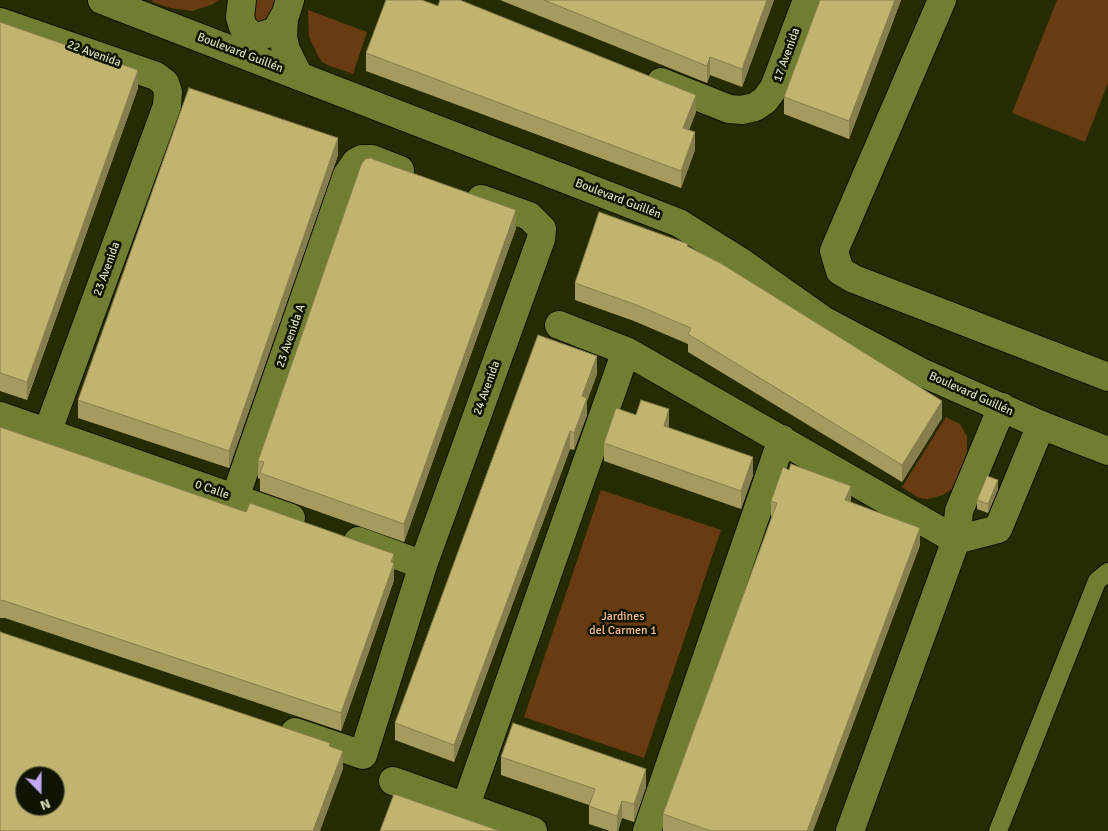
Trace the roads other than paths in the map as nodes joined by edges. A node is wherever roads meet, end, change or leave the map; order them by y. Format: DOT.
graph roads {
  1 [pos="102,0"];
  2 [pos="807,0"];
  3 [pos="942,0"];
  4 [pos="242,1"];
  5 [pos="287,6"];
  6 [pos="0,22"];
  7 [pos="200,37"];
  8 [pos="639,73"];
  9 [pos="299,76"];
  10 [pos="167,106"];
  11 [pos="427,179"];
  12 [pos="455,190"];
  13 [pos="559,325"];
  14 [pos="626,352"];
  15 [pos="1108,377"];
  16 [pos="1002,408"];
  17 [pos="0,416"];
  18 [pos="1042,425"];
  19 [pos="47,433"];
  20 [pos="782,439"];
  21 [pos="1108,451"];
  22 [pos="235,498"];
  23 [pos="310,524"];
  24 [pos="339,535"];
  25 [pos="956,540"];
  26 [pos="423,565"];
  27 [pos="1108,572"];
  28 [pos="270,724"];
  29 [pos="394,781"];
  30 [pos="465,808"];
  31 [pos="534,831"];
  32 [pos="647,831"];
  33 [pos="850,831"];
  34 [pos="998,831"];
  1 -- 7 [label="street, Boulevard Guillén"];
  2 -- 8 [label="street, 17 Avenida"];
  3 -- 15 [label="street"];
  4 -- 5 [label="street"];
  4 -- 7 [label="street"];
  5 -- 9 [label="street"];
  6 -- 10 [label="street, 22 Avenida"];
  7 -- 9 [label="street, Boulevard Guillén"];
  9 -- 16 [label="street, Boulevard Guillén"];
  10 -- 19 [label="street, 23 Avenida"];
  11 -- 22 [label="street, 23 Avenida A"];
  12 -- 26 [label="street, 24 Avenida"];
  13 -- 14 [label="street"];
  14 -- 20 [label="street"];
  14 -- 30 [label="street"];
  16 -- 18 [label="street, Boulevard Guillén"];
  16 -- 25 [label="street"];
  17 -- 19 [label="street, 0 Calle"];
  18 -- 21 [label="street, Boulevard Guillén"];
  18 -- 25 [label="street"];
  19 -- 22 [label="street, 0 Calle"];
  20 -- 25 [label="street"];
  20 -- 32 [label="street"];
  22 -- 23 [label="street, 0 Calle"];
  24 -- 26 [label="street"];
  25 -- 33 [label="street"];
  26 -- 28 [label="street, 24 Avenida"];
  27 -- 34 [label="lane"];
  29 -- 30 [label="street"];
  30 -- 31 [label="street"];
}
